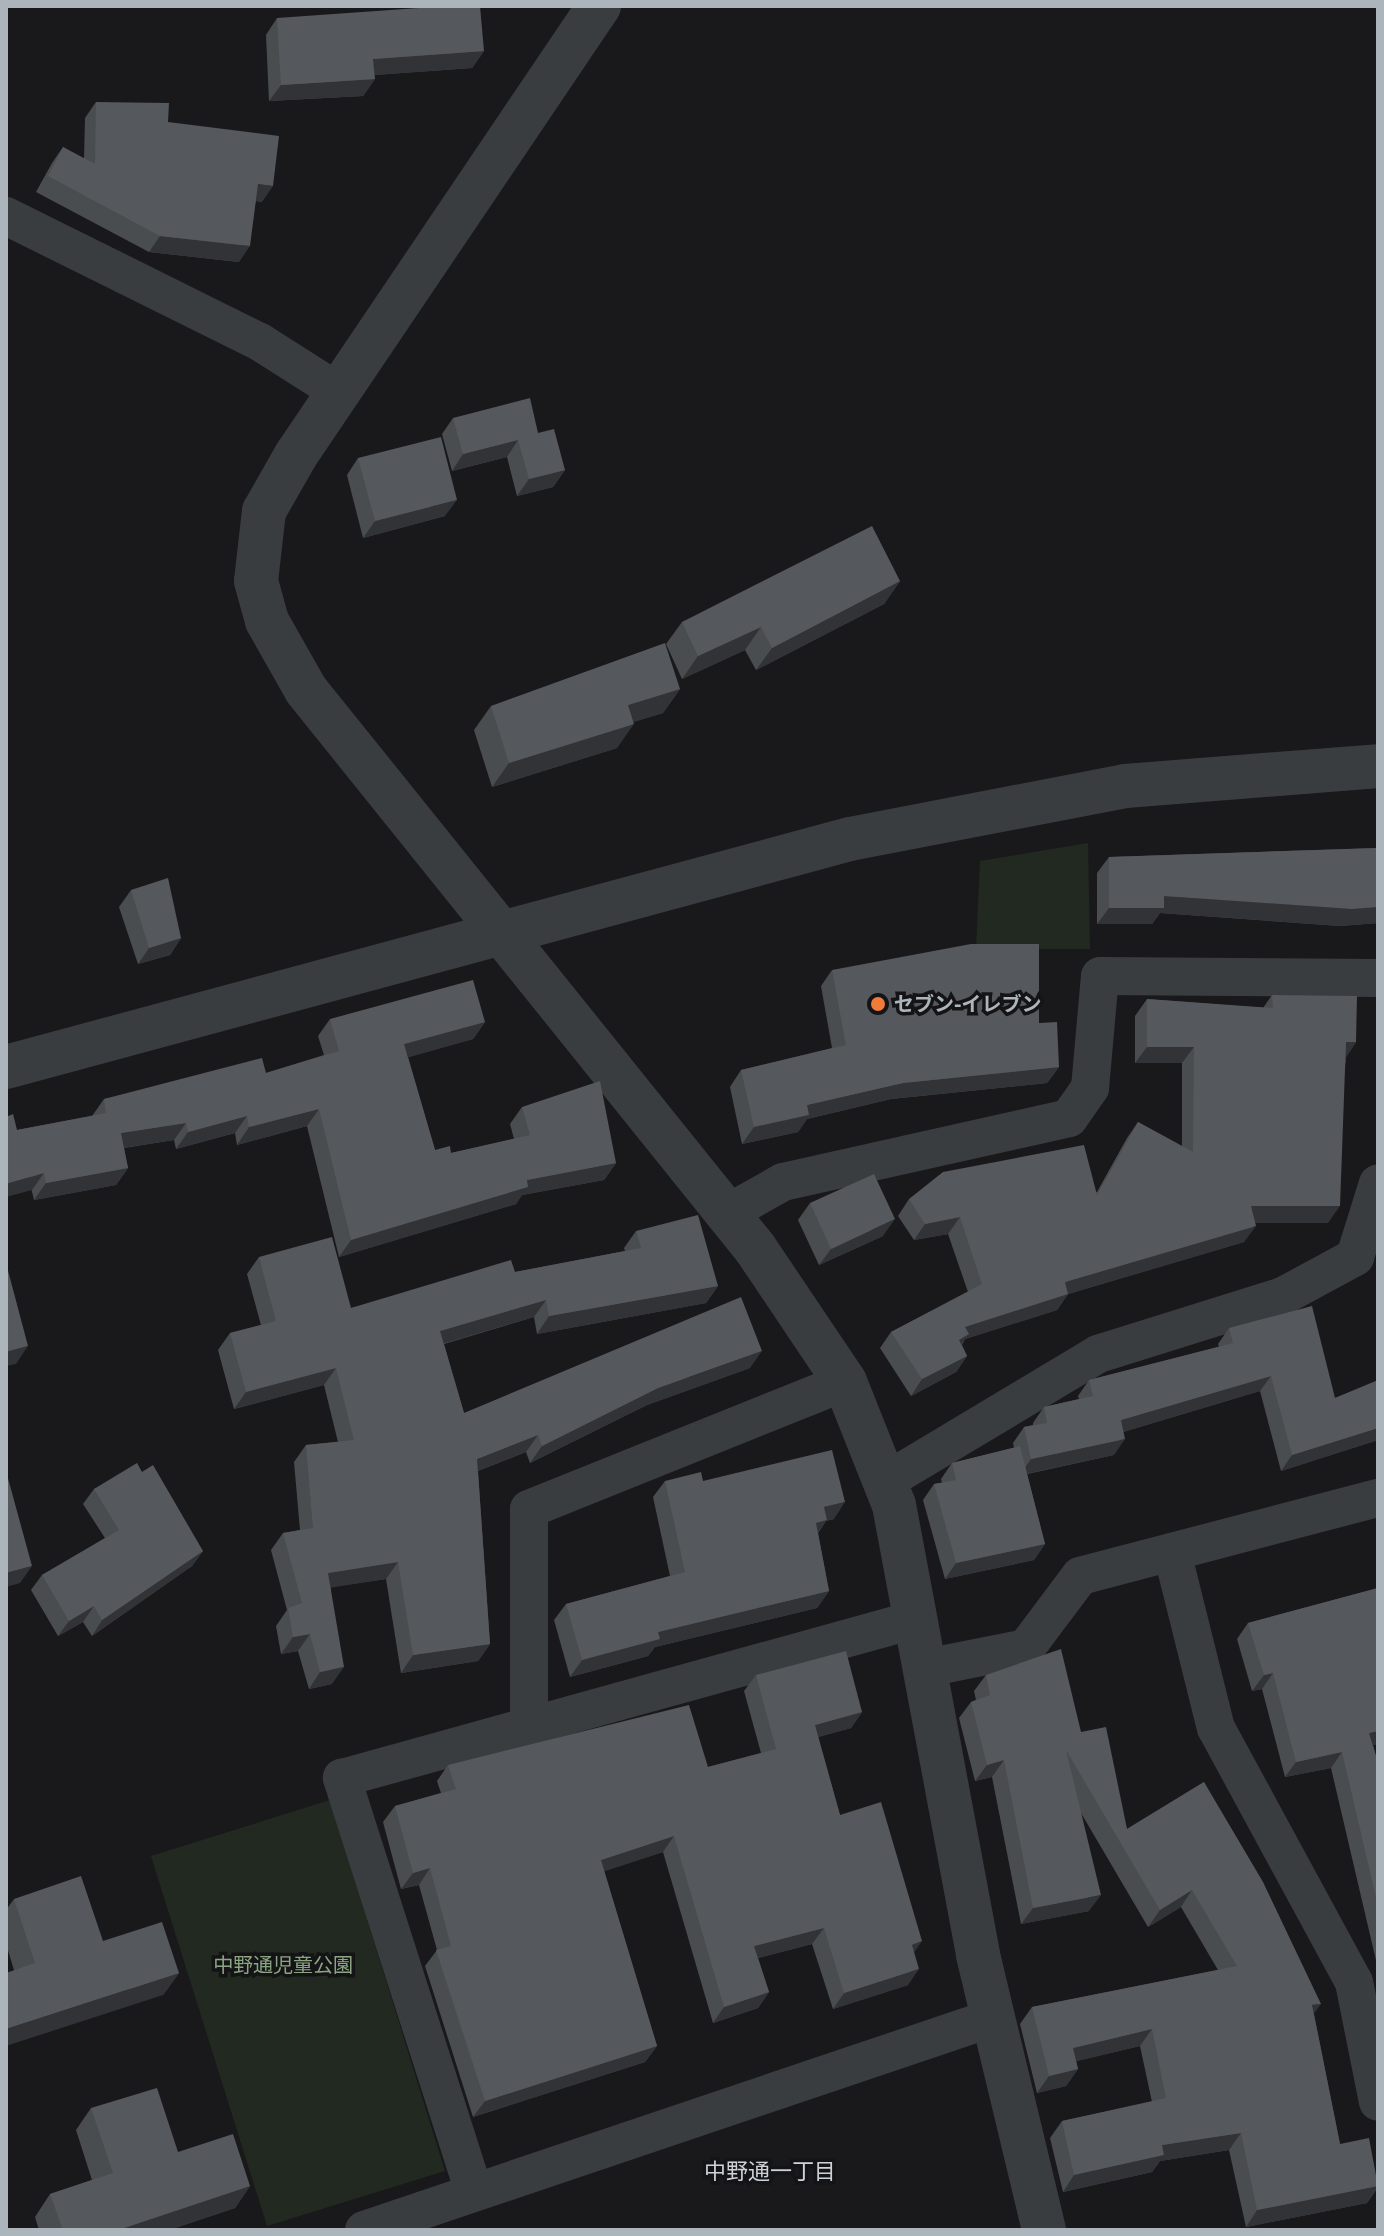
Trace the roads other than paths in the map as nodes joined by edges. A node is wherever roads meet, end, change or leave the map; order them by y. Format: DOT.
graph roads {
  1 [pos="599,6"];
  2 [pos="6,216"];
  3 [pos="340,393"];
  4 [pos="1378,766"];
  5 [pos="503,929"];
  6 [pos="1378,978"];
  7 [pos="6,1067"];
  8 [pos="1378,1183"];
  9 [pos="726,1214"];
  10 [pos="845,1382"];
  11 [pos="886,1481"];
  12 [pos="1378,1498"];
  13 [pos="1172,1552"];
  14 [pos="917,1619"];
  15 [pos="926,1668"];
  16 [pos="529,1728"];
  17 [pos="992,2018"];
  18 [pos="1378,2102"];
  19 [pos="474,2192"];
  20 [pos="364,2230"];
  21 [pos="1044,2230"];
  1 -- 3 [label="street"];
  2 -- 3 [label="street"];
  3 -- 5 [label="street"];
  4 -- 5 [label="street"];
  5 -- 7 [label="street"];
  5 -- 9 [label="street"];
  6 -- 9 [label="street"];
  8 -- 11 [label="street"];
  9 -- 10 [label="street"];
  10 -- 11 [label="street"];
  10 -- 16 [label="street"];
  11 -- 14 [label="street"];
  12 -- 13 [label="street"];
  13 -- 15 [label="street"];
  13 -- 18 [label="street"];
  14 -- 15 [label="street"];
  14 -- 16 [label="street"];
  15 -- 17 [label="street"];
  16 -- 19 [label="street"];
  17 -- 19 [label="street"];
  17 -- 21 [label="street"];
  19 -- 20 [label="street"];
}
